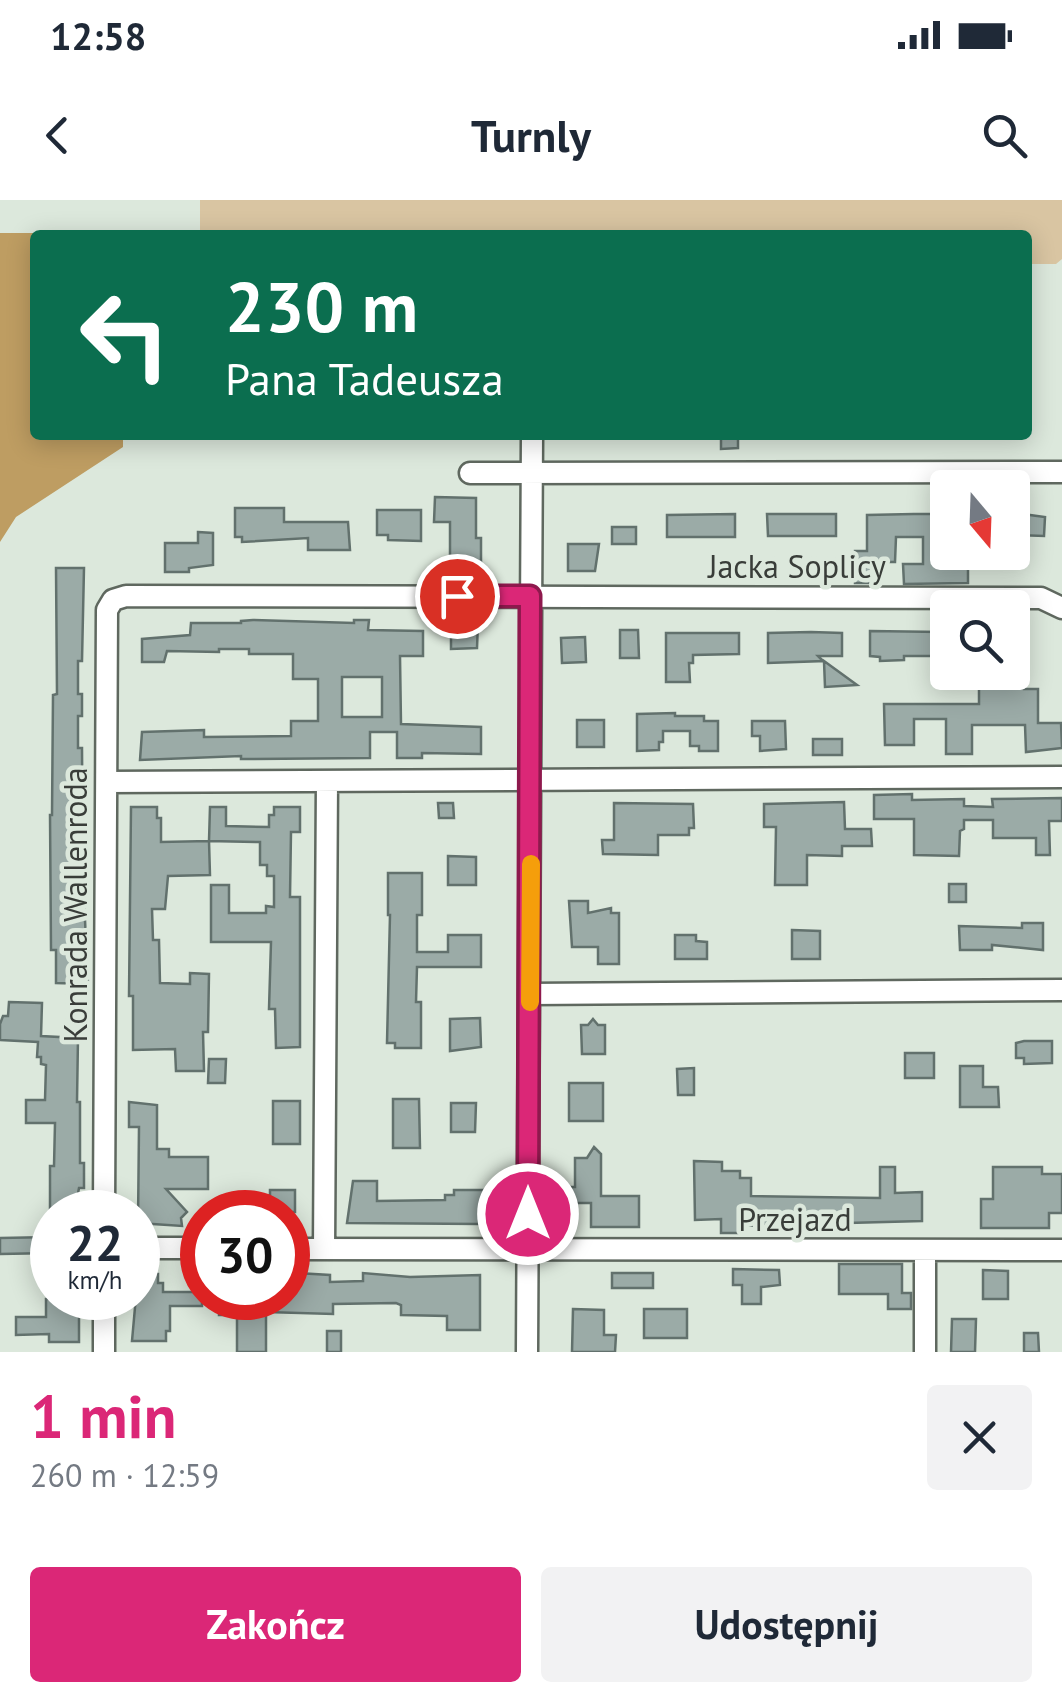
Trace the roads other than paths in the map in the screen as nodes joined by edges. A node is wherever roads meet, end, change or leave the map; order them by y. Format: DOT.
graph roads {
  1 [pos="532,440"];
  2 [pos="1062,472"];
  3 [pos="470,473"];
  4 [pos="532,473"];
  5 [pos="530,596"];
  6 [pos="113,600"];
  7 [pos="1062,608"];
  8 [pos="1062,776"];
  9 [pos="531,779"];
  10 [pos="107,782"];
  11 [pos="327,782"];
  12 [pos="1062,990"];
  13 [pos="530,994"];
  14 [pos="104,1190"];
  15 [pos="310,1249"];
  16 [pos="324,1249"];
  17 [pos="528,1250"];
  18 [pos="925,1250"];
  19 [pos="1062,1250"];
  20 [pos="104,1320"];
  21 [pos="104,1352"];
  22 [pos="527,1352"];
  23 [pos="925,1352"];
  1 -- 4 [label="street"];
  2 -- 4 [label="street"];
  3 -- 4 [label="street"];
  4 -- 5 [label="street"];
  5 -- 6 [label="street, Jacka Soplicy"];
  5 -- 7 [label="street, Jacka Soplicy"];
  5 -- 9 [label="street"];
  6 -- 10 [label="street, Konrada Wallenroda"];
  8 -- 9 [label="street"];
  9 -- 11 [label="street"];
  9 -- 13 [label="street"];
  10 -- 11 [label="street"];
  10 -- 14 [label="street, Konrada Wallenroda"];
  11 -- 16 [label="street"];
  12 -- 13 [label="street"];
  13 -- 17 [label="street"];
  15 -- 16 [label="street, Przejazd"];
  16 -- 17 [label="street, Przejazd"];
  17 -- 18 [label="street, Przejazd"];
  17 -- 22 [label="street"];
  18 -- 19 [label="street, Przejazd"];
  18 -- 23 [label="street"];
  20 -- 21 [label="street"];
}
